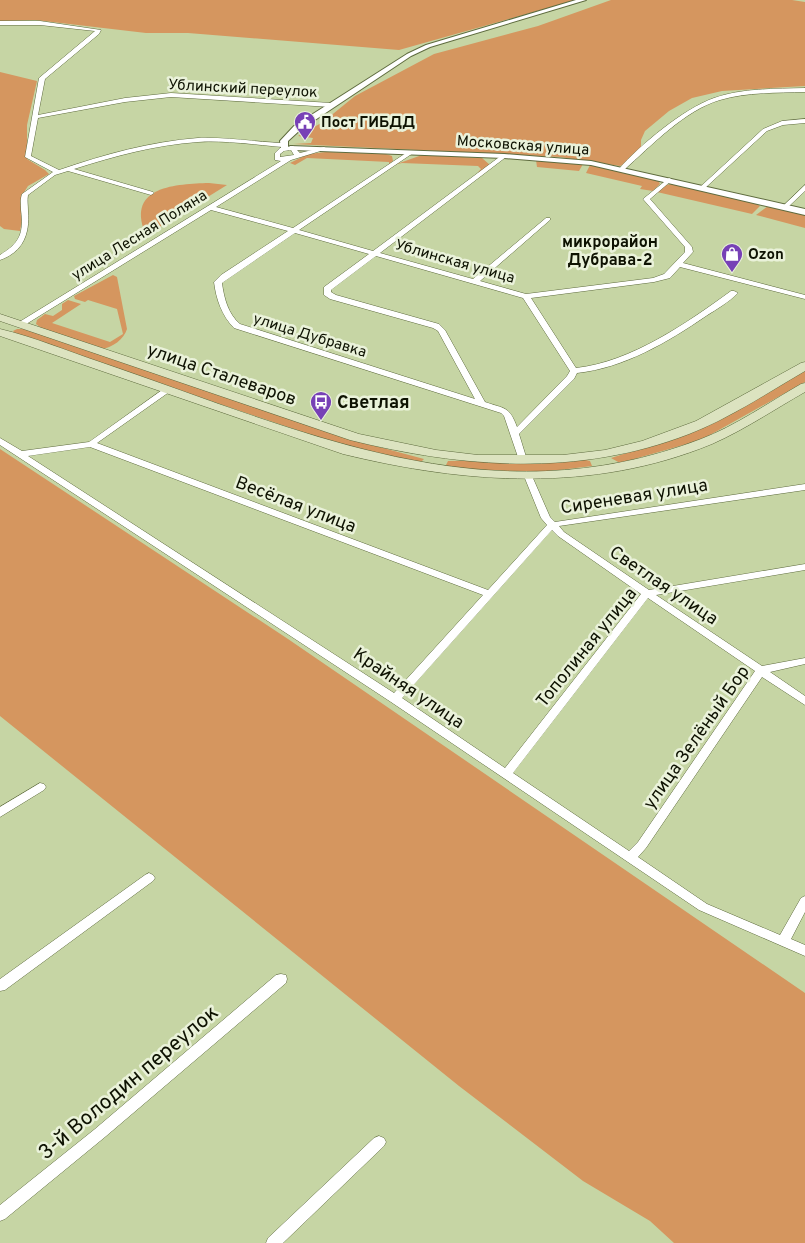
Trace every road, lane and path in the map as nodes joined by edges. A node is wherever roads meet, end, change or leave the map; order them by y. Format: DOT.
graph roads {
  1 [pos="583,0"];
  2 [pos="1,25"];
  3 [pos="805,90"];
  4 [pos="330,106"];
  5 [pos="36,117"];
  6 [pos="805,121"];
  7 [pos="289,149"];
  8 [pos="411,152"];
  9 [pos="504,156"];
  10 [pos="277,159"];
  11 [pos="289,159"];
  12 [pos="273,168"];
  13 [pos="622,169"];
  14 [pos="70,170"];
  15 [pos="59,172"];
  16 [pos="668,180"];
  17 [pos="805,187"];
  18 [pos="702,188"];
  19 [pos="151,193"];
  20 [pos="210,207"];
  21 [pos="785,207"];
  22 [pos="805,212"];
  23 [pos="548,219"];
  24 [pos="293,230"];
  25 [pos="0,247"];
  26 [pos="12,251"];
  27 [pos="377,253"];
  28 [pos="0,258"];
  29 [pos="678,264"];
  30 [pos="475,281"];
  31 [pos="734,293"];
  32 [pos="526,296"];
  33 [pos="805,297"];
  34 [pos="0,317"];
  35 [pos="20,324"];
  36 [pos="2,333"];
  37 [pos="805,366"];
  38 [pos="574,371"];
  39 [pos="805,386"];
  40 [pos="168,390"];
  41 [pos="481,402"];
  42 [pos="515,434"];
  43 [pos="0,441"];
  44 [pos="91,444"];
  45 [pos="21,454"];
  46 [pos="597,455"];
  47 [pos="439,456"];
  48 [pos="523,460"];
  49 [pos="434,469"];
  50 [pos="606,469"];
  51 [pos="528,476"];
  52 [pos="805,487"];
  53 [pos="551,526"];
  54 [pos="805,567"];
  55 [pos="647,592"];
  56 [pos="490,594"];
  57 [pos="805,661"];
  58 [pos="761,670"];
  59 [pos="395,699"];
  60 [pos="805,701"];
  61 [pos="506,774"];
  62 [pos="40,787"];
  63 [pos="0,813"];
  64 [pos="631,857"];
  65 [pos="149,878"];
  66 [pos="805,901"];
  67 [pos="783,942"];
  68 [pos="805,951"];
  69 [pos="281,979"];
  70 [pos="0,986"];
  71 [pos="379,1142"];
  72 [pos="0,1214"];
  73 [pos="273,1243"];
  1 -- 4 [label="street"];
  2 -- 5 [label="street"];
  3 -- 13 [label="street"];
  4 -- 5 [label="street, Ублинский переулок"];
  4 -- 7 [label="street"];
  5 -- 15 [label="street"];
  6 -- 18 [label="street"];
  7 -- 8 [label="street, Московская улица"];
  7 -- 10 [label="street"];
  7 -- 11 [label="street"];
  7 -- 14 [label="street, Московская улица"];
  8 -- 9 [label="street, Московская улица"];
  8 -- 24 [label="street, улица Дубравка"];
  9 -- 13 [label="street, Московская улица"];
  9 -- 27 [label="street"];
  10 -- 11 [label="street"];
  10 -- 12 [label="street"];
  11 -- 12 [label="street, улица Лесная Поляна"];
  12 -- 20 [label="street, улица Лесная Поляна"];
  13 -- 16 [label="street, Московская улица"];
  14 -- 15 [label="street, Московская улица"];
  14 -- 19 [label="street"];
  15 -- 26 [label="street, Московская улица"];
  16 -- 18 [label="street, Московская улица"];
  16 -- 29 [label="street"];
  17 -- 21 [label="street"];
  18 -- 21 [label="street, Московская улица"];
  20 -- 24 [label="street, Ублинская улица"];
  20 -- 35 [label="street, улица Лесная Поляна"];
  21 -- 22 [label="street, Московская улица"];
  23 -- 30 [label="street"];
  24 -- 27 [label="street, Ублинская улица"];
  24 -- 41 [label="street, улица Дубравка"];
  25 -- 26 [label="street"];
  26 -- 28 [label="street, Московская улица"];
  27 -- 30 [label="street, Ублинская улица"];
  27 -- 41 [label="street"];
  29 -- 32 [label="street"];
  29 -- 33 [label="street"];
  30 -- 32 [label="street, Ублинская улица"];
  31 -- 38 [label="street"];
  32 -- 38 [label="street, Ублинская улица"];
  34 -- 35 [label="main road, улица Сталеваров"];
  35 -- 36 [label="main road"];
  35 -- 47 [label="main road, улица Сталеваров"];
  36 -- 40 [label="main road, улица Сталеваров"];
  37 -- 46 [label="main road, улица Сталеваров"];
  38 -- 42 [label="street"];
  39 -- 50 [label="main road, улица Сталеваров"];
  40 -- 44 [label="street, Весёлая улица"];
  40 -- 49 [label="main road, улица Сталеваров"];
  41 -- 42 [label="street, улица Дубравка"];
  42 -- 48 [label="street"];
  43 -- 45 [label="street, Крайняя улица"];
  44 -- 45 [label="street, Весёлая улица"];
  44 -- 56 [label="street, Весёлая улица"];
  45 -- 59 [label="street, Крайняя улица"];
  46 -- 48 [label="main road, улица Сталеваров"];
  46 -- 50 [label="main road"];
  47 -- 48 [label="main road, улица Сталеваров"];
  47 -- 49 [label="main road"];
  49 -- 51 [label="main road, улица Сталеваров"];
  50 -- 51 [label="main road, улица Сталеваров"];
  51 -- 53 [label="street"];
  52 -- 53 [label="street, Сиреневая улица"];
  53 -- 55 [label="street, Светлая улица"];
  53 -- 56 [label="street, Сиреневая улица"];
  54 -- 55 [label="street, Тополиная улица"];
  55 -- 58 [label="street, Светлая улица"];
  55 -- 61 [label="street, Тополиная улица"];
  56 -- 59 [label="street, Сиреневая улица"];
  57 -- 58 [label="street, улица Зелёный Бор"];
  58 -- 60 [label="street, Светлая улица"];
  58 -- 64 [label="street, улица Зелёный Бор"];
  59 -- 61 [label="street, Крайняя улица"];
  61 -- 64 [label="street, Крайняя улица"];
  62 -- 63 [label="street"];
  64 -- 67 [label="street, Крайняя улица"];
  65 -- 70 [label="street"];
  66 -- 67 [label="street"];
  67 -- 68 [label="street, Крайняя улица"];
  69 -- 72 [label="street, 3-й Володин переулок"];
  71 -- 73 [label="street"];
}
